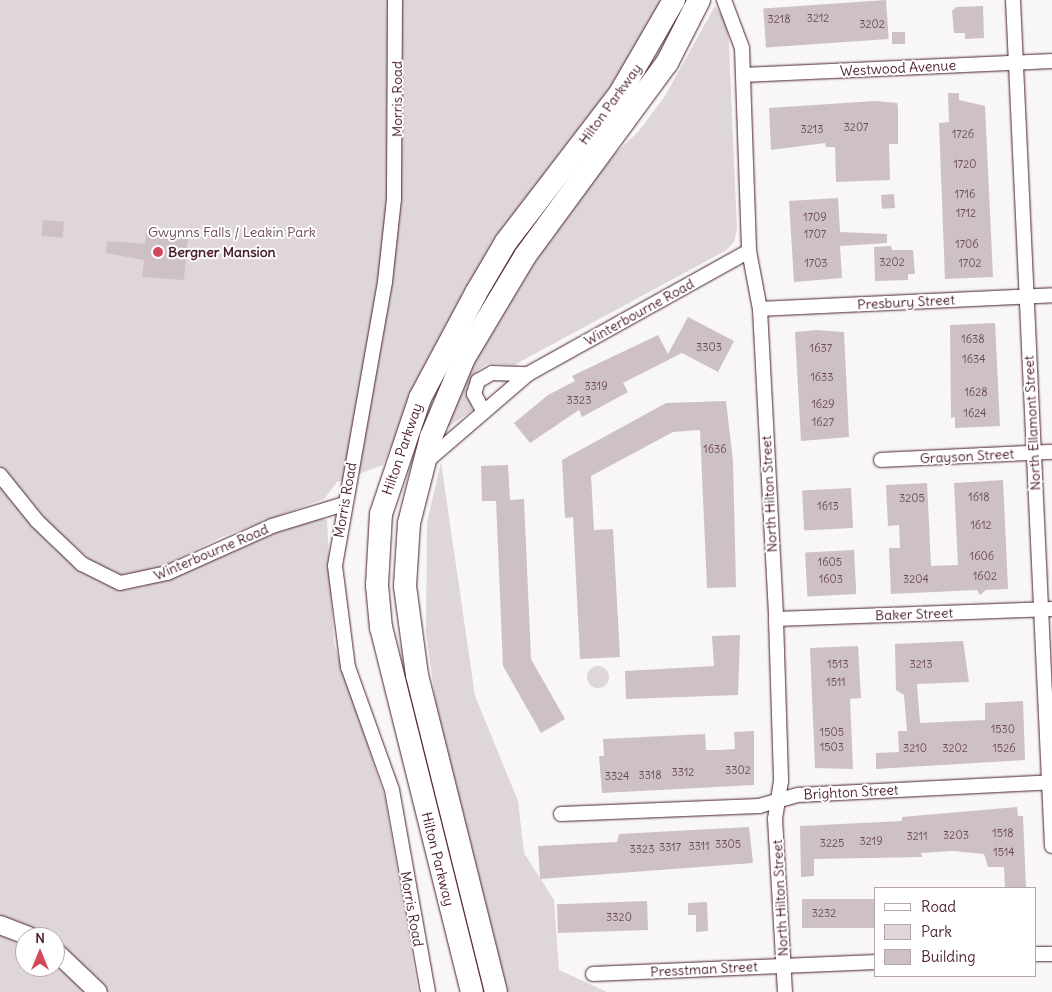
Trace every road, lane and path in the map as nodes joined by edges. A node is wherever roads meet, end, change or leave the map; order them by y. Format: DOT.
graph roads {
  1 [pos="395,0"];
  2 [pos="674,0"];
  3 [pos="699,0"];
  4 [pos="724,0"];
  5 [pos="1013,0"];
  6 [pos="1052,61"];
  7 [pos="1016,63"];
  8 [pos="744,75"];
  9 [pos="749,251"];
  10 [pos="1052,295"];
  11 [pos="1026,296"];
  12 [pos="760,309"];
  13 [pos="528,374"];
  14 [pos="484,412"];
  15 [pos="1052,452"];
  16 [pos="1034,453"];
  17 [pos="881,460"];
  18 [pos="421,468"];
  19 [pos="0,475"];
  20 [pos="344,504"];
  21 [pos="1047,609"];
  22 [pos="776,619"];
  23 [pos="1050,783"];
  24 [pos="778,801"];
  25 [pos="561,814"];
  26 [pos="1052,846"];
  27 [pos="0,925"];
  28 [pos="15,931"];
  29 [pos="1037,954"];
  30 [pos="1052,954"];
  31 [pos="65,961"];
  32 [pos="874,962"];
  33 [pos="783,966"];
  34 [pos="593,974"];
  35 [pos="98,992"];
  36 [pos="428,992"];
  37 [pos="472,992"];
  38 [pos="496,992"];
  39 [pos="785,992"];
  1 -- 20 [label="street, Morris Road"];
  2 -- 37 [label="main road, Hilton Parkway"];
  3 -- 18 [label="main road, Hilton Parkway"];
  4 -- 8 [label="street, North Hilton Street"];
  5 -- 7 [label="street, North Ellamont Street"];
  6 -- 7 [label="street, Westwood Avenue"];
  7 -- 8 [label="street, Westwood Avenue"];
  7 -- 11 [label="street, North Ellamont Street"];
  8 -- 9 [label="street, North Hilton Street"];
  9 -- 12 [label="street, North Hilton Street"];
  9 -- 13 [label="street, Winterbourne Road"];
  10 -- 11 [label="street, Presbury Street"];
  11 -- 12 [label="street, Presbury Street"];
  11 -- 16 [label="street, North Ellamont Street"];
  12 -- 22 [label="street, North Hilton Street"];
  13 -- 14 [label="street, Winterbourne Road"];
  13 -- 14 [label="street"];
  14 -- 18 [label="street, Winterbourne Road"];
  15 -- 16 [label="street, Grayson Street"];
  16 -- 17 [label="street, Grayson Street"];
  16 -- 21 [label="street, North Ellamont Street"];
  18 -- 38 [label="main road, Hilton Parkway"];
  19 -- 20 [label="street, Winterbourne Road"];
  20 -- 36 [label="street, Morris Road"];
  21 -- 22 [label="street, Baker Street"];
  21 -- 23 [label="street, North Ellamont Street"];
  22 -- 24 [label="street, North Hilton Street"];
  23 -- 24 [label="street, Brighton Street"];
  23 -- 26 [label="street, North Ellamont Street"];
  24 -- 25 [label="street, Brighton Street"];
  24 -- 33 [label="street, North Hilton Street"];
  27 -- 28 [label="street"];
  29 -- 30 [label="street"];
  31 -- 35 [label="street"];
  32 -- 33 [label="street, Presstman Street"];
  33 -- 34 [label="street, Presstman Street"];
  33 -- 39 [label="street, North Hilton Street"];
}
